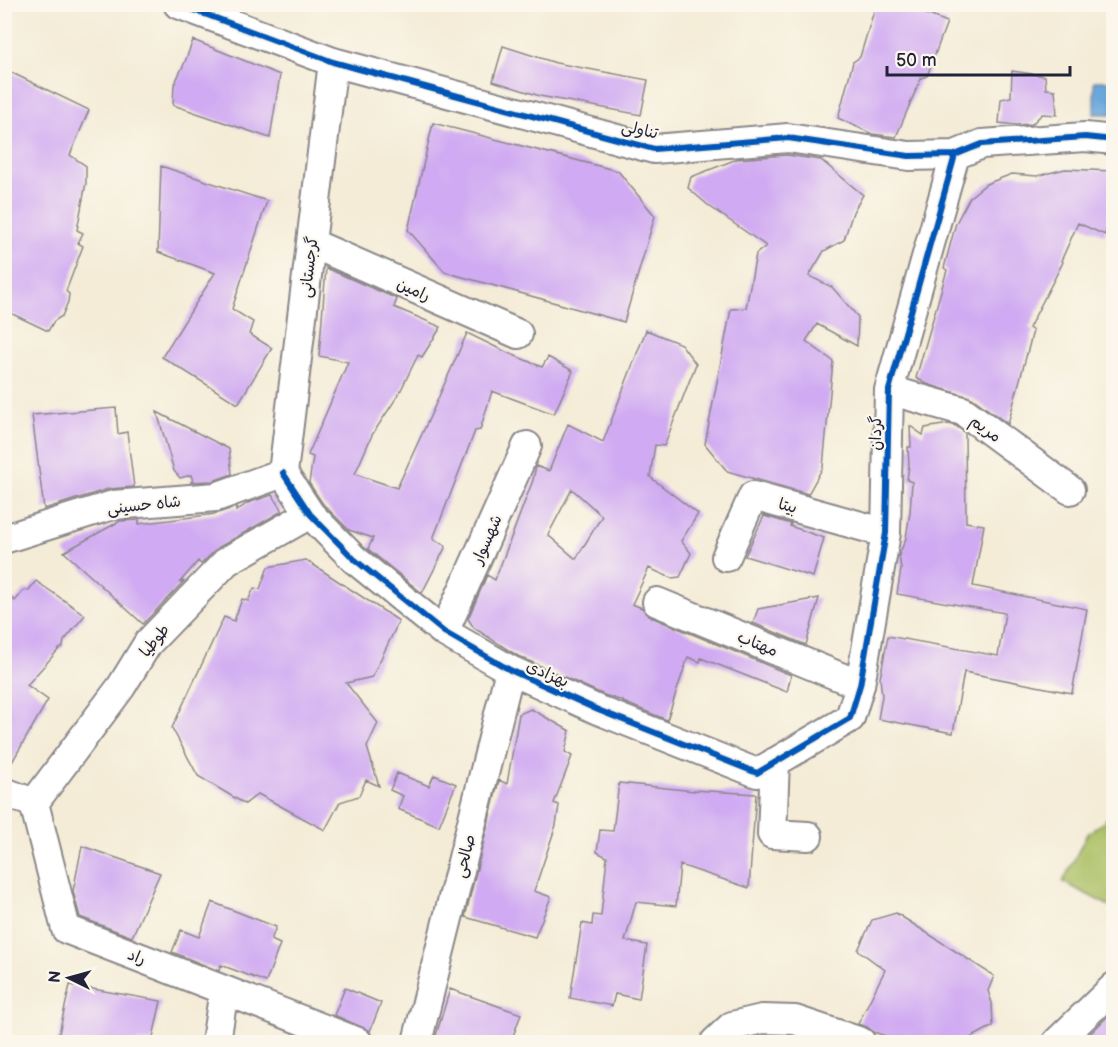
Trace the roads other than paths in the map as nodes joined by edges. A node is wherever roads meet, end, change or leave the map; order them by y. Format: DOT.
graph roads {
  1 [pos="178,4"];
  2 [pos="333,62"];
  3 [pos="1113,140"];
  4 [pos="955,155"];
  5 [pos="310,243"];
  6 [pos="518,334"];
  7 [pos="889,390"];
  8 [pos="527,446"];
  9 [pos="283,473"];
  10 [pos="1070,490"];
  11 [pos="310,514"];
  12 [pos="886,533"];
  13 [pos="4,539"];
  14 [pos="726,557"];
  15 [pos="657,602"];
  16 [pos="444,632"];
  17 [pos="510,670"];
  18 [pos="860,685"];
  19 [pos="850,718"];
  20 [pos="776,762"];
  21 [pos="4,792"];
  22 [pos="34,803"];
  23 [pos="808,836"];
  24 [pos="1113,987"];
  25 [pos="224,990"];
  26 [pos="216,1042"];
  27 [pos="358,1042"];
  28 [pos="417,1042"];
  29 [pos="715,1042"];
  30 [pos="861,1042"];
  31 [pos="1058,1042"];
  1 -- 2 [label="street, تناولی"];
  2 -- 4 [label="street, تناولی"];
  2 -- 5 [label="street, گرجستانی"];
  3 -- 4 [label="street, تناولی"];
  4 -- 7 [label="street, گردان"];
  5 -- 6 [label="street, رامین"];
  5 -- 9 [label="street, گرجستانی"];
  7 -- 10 [label="street, مریم"];
  7 -- 12 [label="street, گردان"];
  8 -- 16 [label="street, شهسوار"];
  9 -- 11 [label="street, بهزادی"];
  9 -- 13 [label="street, شاه حسینی"];
  11 -- 16 [label="street, بهزادی"];
  11 -- 22 [label="street, طوطیا"];
  12 -- 14 [label="street, بیتا"];
  12 -- 18 [label="street, گردان"];
  15 -- 18 [label="street, مهتاب"];
  16 -- 17 [label="street, بهزادی"];
  17 -- 20 [label="street, بهزادی"];
  17 -- 28 [label="street, صالحی"];
  18 -- 19 [label="street, گردان"];
  19 -- 20 [label="street, بهزادی"];
  20 -- 23 [label="street"];
  21 -- 22 [label="street"];
  22 -- 25 [label="street, راد"];
  24 -- 31 [label="street"];
  25 -- 26 [label="street"];
  25 -- 27 [label="street, راد"];
  29 -- 30 [label="street"];
}
